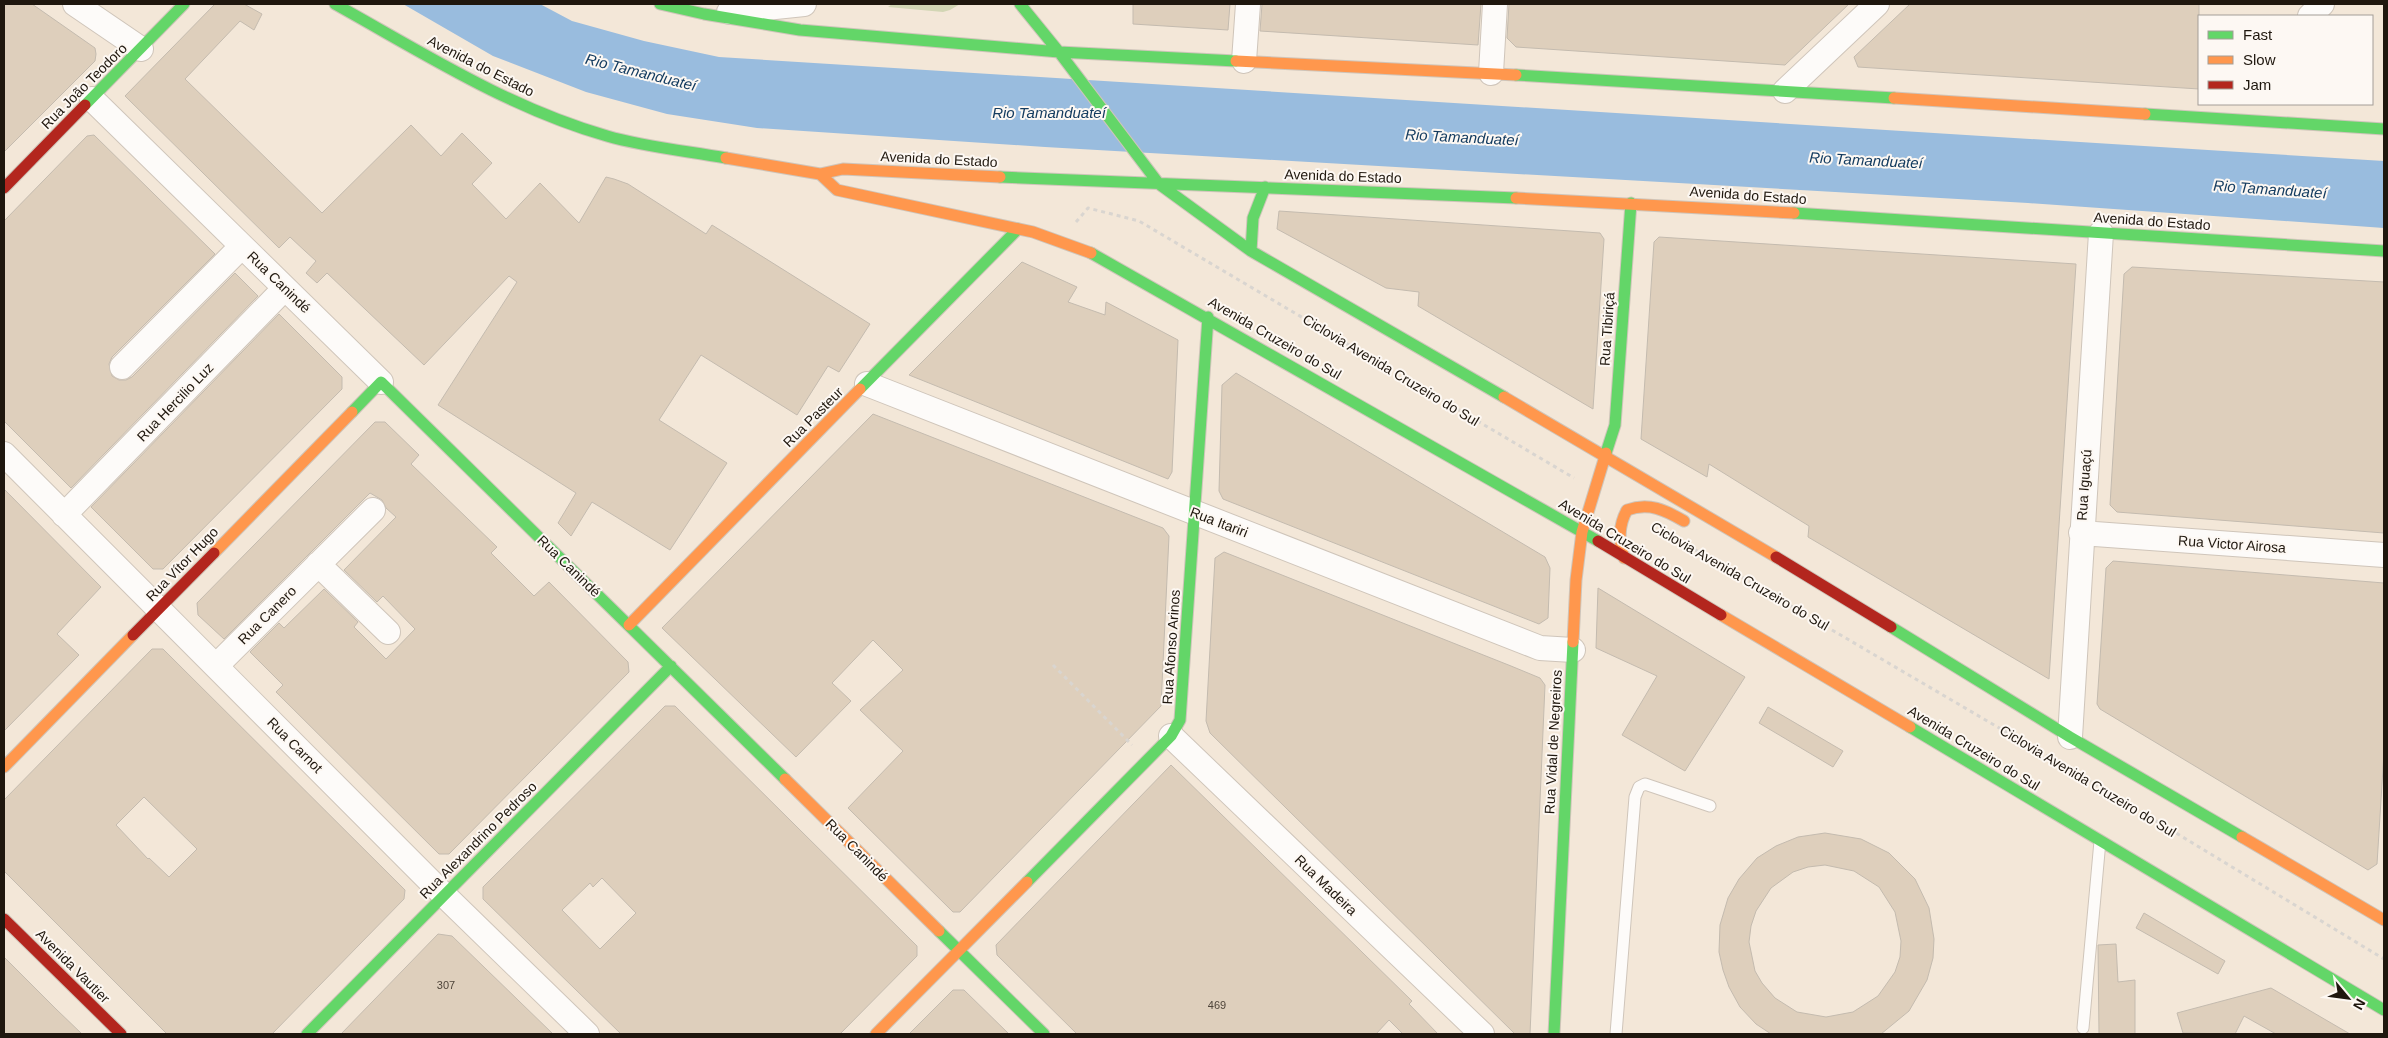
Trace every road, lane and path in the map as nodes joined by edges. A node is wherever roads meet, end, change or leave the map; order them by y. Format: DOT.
graph roads {
  1 [pos="75,4"];
  2 [pos="184,4"];
  3 [pos="335,4"];
  4 [pos="660,4"];
  5 [pos="804,4"];
  6 [pos="1020,4"];
  7 [pos="1248,4"];
  8 [pos="1495,4"];
  9 [pos="1877,4"];
  10 [pos="2322,4"];
  11 [pos="704,14"];
  12 [pos="2311,15"];
  13 [pos="141,49"];
  14 [pos="1059,52"];
  15 [pos="1244,61"];
  16 [pos="1491,73"];
  17 [pos="1785,91"];
  18 [pos="92,99"];
  19 [pos="2215,111"];
  20 [pos="2384,129"];
  21 [pos="820,174"];
  22 [pos="1159,184"];
  23 [pos="1265,187"];
  24 [pos="4,188"];
  25 [pos="1631,202"];
  26 [pos="1088,208"];
  27 [pos="1018,229"];
  28 [pos="2101,233"];
  29 [pos="242,246"];
  30 [pos="1252,251"];
  31 [pos="2384,251"];
  32 [pos="285,288"];
  33 [pos="1208,317"];
  34 [pos="122,367"];
  35 [pos="381,382"];
  36 [pos="867,384"];
  37 [pos="4,454"];
  38 [pos="1605,455"];
  39 [pos="1594,491"];
  40 [pos="373,510"];
  41 [pos="1195,512"];
  42 [pos="64,515"];
  43 [pos="1694,526"];
  44 [pos="1582,532"];
  45 [pos="2081,533"];
  46 [pos="1686,545"];
  47 [pos="2384,556"];
  48 [pos="1624,558"];
  49 [pos="318,564"];
  50 [pos="1800,571"];
  51 [pos="1776,573"];
  52 [pos="158,609"];
  53 [pos="629,625"];
  54 [pos="388,632"];
  55 [pos="1573,650"];
  56 [pos="1053,665"];
  57 [pos="216,666"];
  58 [pos="671,666"];
  59 [pos="1172,736"];
  60 [pos="2070,737"];
  61 [pos="1132,746"];
  62 [pos="4,767"];
  63 [pos="1710,806"];
  64 [pos="2100,841"];
  65 [pos="444,895"];
  66 [pos="4,919"];
  67 [pos="2384,920"];
  68 [pos="959,950"];
  69 [pos="2384,959"];
  70 [pos="2384,1010"];
  71 [pos="2083,1028"];
  72 [pos="121,1034"];
  73 [pos="307,1034"];
  74 [pos="587,1034"];
  75 [pos="876,1034"];
  76 [pos="1044,1034"];
  77 [pos="1482,1034"];
  78 [pos="1554,1034"];
  79 [pos="1616,1034"];
  1 -- 13 [label="street"];
  2 -- 13 [label="main road, Rua João Teodoro"];
  3 -- 21 [label="main road, Avenida do Estado"];
  4 -- 11 [label="main road"];
  5 -- 11 [label="street"];
  6 -- 14 [label="main road"];
  7 -- 15 [label="street"];
  8 -- 16 [label="street"];
  9 -- 17 [label="street"];
  10 -- 12 [label="street"];
  11 -- 14 [label="main road"];
  13 -- 18 [label="main road, Rua João Teodoro"];
  14 -- 15 [label="main road"];
  14 -- 22 [label="main road"];
  15 -- 16 [label="main road"];
  16 -- 17 [label="main road"];
  17 -- 19 [label="main road"];
  18 -- 24 [label="main road, Rua João Teodoro"];
  18 -- 29 [label="street, Rua Canindé"];
  19 -- 20 [label="main road"];
  21 -- 22 [label="main road, Avenida do Estado"];
  21 -- 27 [label="main road, Avenida Cruzeiro do Sul"];
  22 -- 23 [label="main road, Avenida do Estado"];
  22 -- 30 [label="main road"];
  23 -- 25 [label="main road, Avenida do Estado"];
  23 -- 30 [label="main road"];
  25 -- 28 [label="main road, Avenida do Estado"];
  25 -- 38 [label="main road, Rua Tibiriçá"];
  26 -- 39 [label="path, Ciclovia Avenida Cruzeiro do Sul"];
  27 -- 33 [label="main road, Avenida Cruzeiro do Sul"];
  27 -- 36 [label="main road, Rua Pasteur"];
  28 -- 31 [label="main road, Avenida do Estado"];
  28 -- 45 [label="street, Rua Iguaçú"];
  29 -- 32 [label="street, Rua Canindé"];
  29 -- 34 [label="street"];
  30 -- 38 [label="main road"];
  32 -- 35 [label="street, Rua Canindé"];
  32 -- 42 [label="street, Rua Hercilio Luz"];
  33 -- 41 [label="main road, Rua Afonso Arinos"];
  33 -- 44 [label="main road, Avenida Cruzeiro do Sul"];
  35 -- 52 [label="main road, Rua Vítor Hugo"];
  35 -- 53 [label="main road, Rua Canindé"];
  36 -- 41 [label="street, Rua Itariri"];
  36 -- 53 [label="main road, Rua Pasteur"];
  37 -- 42 [label="street, Rua Carnot"];
  38 -- 39 [label="main road, Rua Vidal de Negreiros"];
  38 -- 50 [label="main road"];
  39 -- 44 [label="main road, Rua Vidal de Negreiros"];
  40 -- 49 [label="street, Rua Canero"];
  41 -- 55 [label="street, Rua Itariri"];
  41 -- 59 [label="main road, Rua Afonso Arinos"];
  42 -- 52 [label="street, Rua Carnot"];
  43 -- 48 [label="main road"];
  44 -- 48 [label="main road, Avenida Cruzeiro do Sul"];
  44 -- 55 [label="main road, Rua Vidal de Negreiros"];
  45 -- 47 [label="street, Rua Victor Airosa"];
  45 -- 60 [label="street, Rua Iguaçú"];
  46 -- 69 [label="path, Ciclovia Avenida Cruzeiro do Sul"];
  48 -- 64 [label="main road, Avenida Cruzeiro do Sul"];
  49 -- 54 [label="street"];
  49 -- 57 [label="street, Rua Canero"];
  50 -- 51 [label="main road"];
  50 -- 60 [label="main road"];
  52 -- 57 [label="street, Rua Carnot"];
  52 -- 62 [label="main road, Rua Vítor Hugo"];
  53 -- 58 [label="main road, Rua Canindé"];
  55 -- 78 [label="main road, Rua Vidal de Negreiros"];
  56 -- 61 [label="path"];
  57 -- 65 [label="street, Rua Carnot"];
  58 -- 65 [label="main road, Rua Alexandrino Pedroso"];
  58 -- 68 [label="main road, Rua Canindé"];
  59 -- 68 [label="main road, Rua Afonso Arinos"];
  59 -- 77 [label="street, Rua Madeira"];
  60 -- 67 [label="main road"];
  63 -- 79 [label="lane"];
  64 -- 70 [label="main road, Avenida Cruzeiro do Sul"];
  64 -- 71 [label="lane"];
  65 -- 73 [label="main road, Rua Alexandrino Pedroso"];
  65 -- 74 [label="street, Rua Carnot"];
  66 -- 72 [label="main road, Avenida Vautier"];
  68 -- 75 [label="main road, Rua Afonso Arinos"];
  68 -- 76 [label="main road, Rua Canindé"];
}
